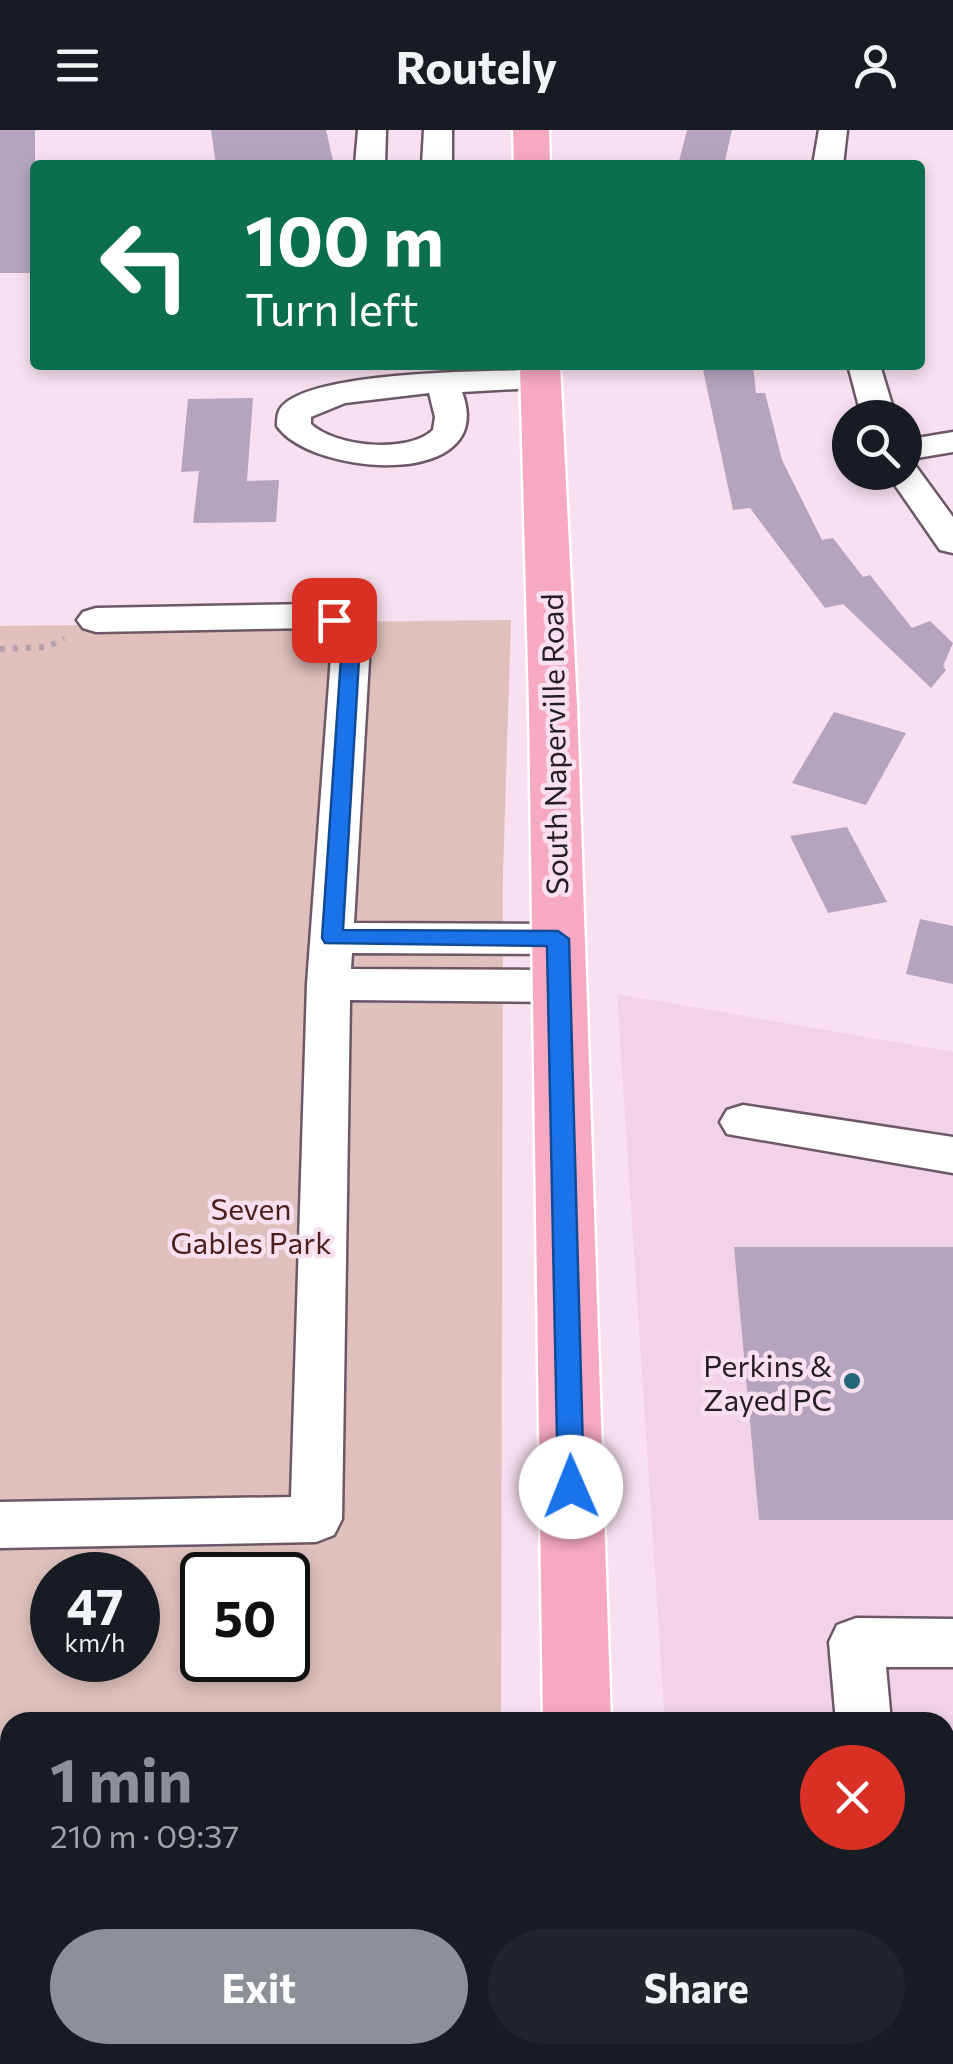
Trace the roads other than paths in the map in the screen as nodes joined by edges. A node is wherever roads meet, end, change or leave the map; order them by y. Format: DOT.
graph roads {
  1 [pos="372,130"];
  2 [pos="438,130"];
  3 [pos="530,130"];
  4 [pos="833,130"];
  5 [pos="370,160"];
  6 [pos="437,160"];
  7 [pos="532,160"];
  8 [pos="829,160"];
  9 [pos="865,370"];
  10 [pos="541,373"];
  11 [pos="442,384"];
  12 [pos="874,400"];
  13 [pos="953,442"];
  14 [pos="922,447"];
  15 [pos="916,490"];
  16 [pos="953,542"];
  17 [pos="96,620"];
  18 [pos="331,961"];
  19 [pos="558,962"];
  20 [pos="743,1122"];
  21 [pos="953,1155"];
  22 [pos="0,1525"];
  23 [pos="953,1643"];
  24 [pos="577,1712"];
  25 [pos="863,1712"];
  1 -- 5 [label="street"];
  2 -- 6 [label="street"];
  3 -- 7 [label="main road"];
  4 -- 8 [label="street"];
  9 -- 12 [label="street"];
  10 -- 11 [label="street"];
  10 -- 19 [label="main road, South Naperville Road"];
  13 -- 14 [label="street"];
  15 -- 16 [label="street"];
  17 -- 18 [label="street"];
  18 -- 19 [label="street"];
  18 -- 22 [label="street"];
  19 -- 24 [label="main road, South Naperville Road"];
  20 -- 21 [label="street"];
  23 -- 25 [label="street"];
}
